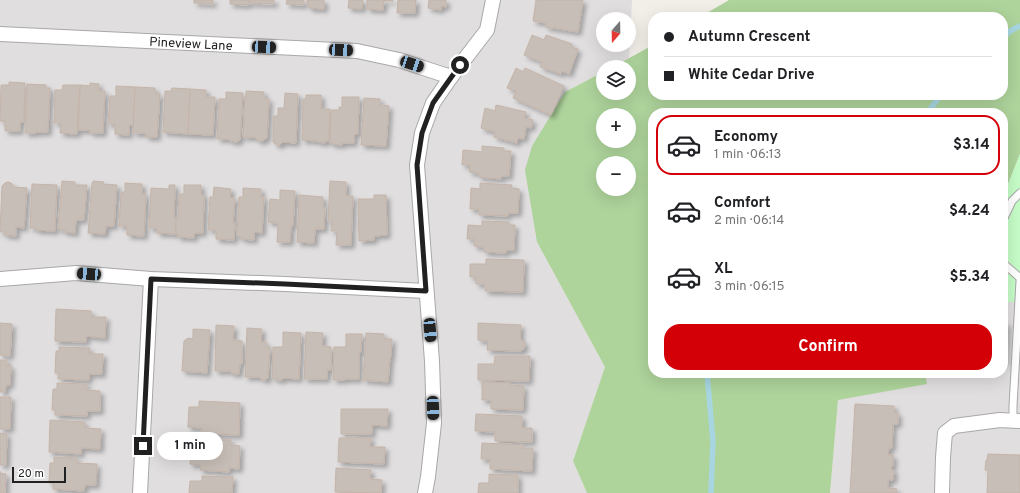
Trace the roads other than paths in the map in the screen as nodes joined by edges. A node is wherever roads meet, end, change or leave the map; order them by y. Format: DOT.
graph roads {
  1 [pos="493,0"];
  2 [pos="0,34"];
  3 [pos="451,77"];
  4 [pos="1020,193"];
  5 [pos="1008,209"];
  6 [pos="1008,268"];
  7 [pos="0,279"];
  8 [pos="151,279"];
  9 [pos="1020,279"];
  10 [pos="426,291"];
  11 [pos="1017,421"];
  12 [pos="140,493"];
  13 [pos="426,493"];
  14 [pos="942,493"];
  1 -- 3 [label="street"];
  2 -- 3 [label="street, Pineview Lane"];
  3 -- 10 [label="street"];
  4 -- 5 [label="lane"];
  6 -- 9 [label="lane"];
  7 -- 8 [label="street"];
  8 -- 10 [label="street"];
  8 -- 12 [label="street"];
  9 -- 11 [label="lane"];
  10 -- 13 [label="street"];
  11 -- 14 [label="street"];
}
